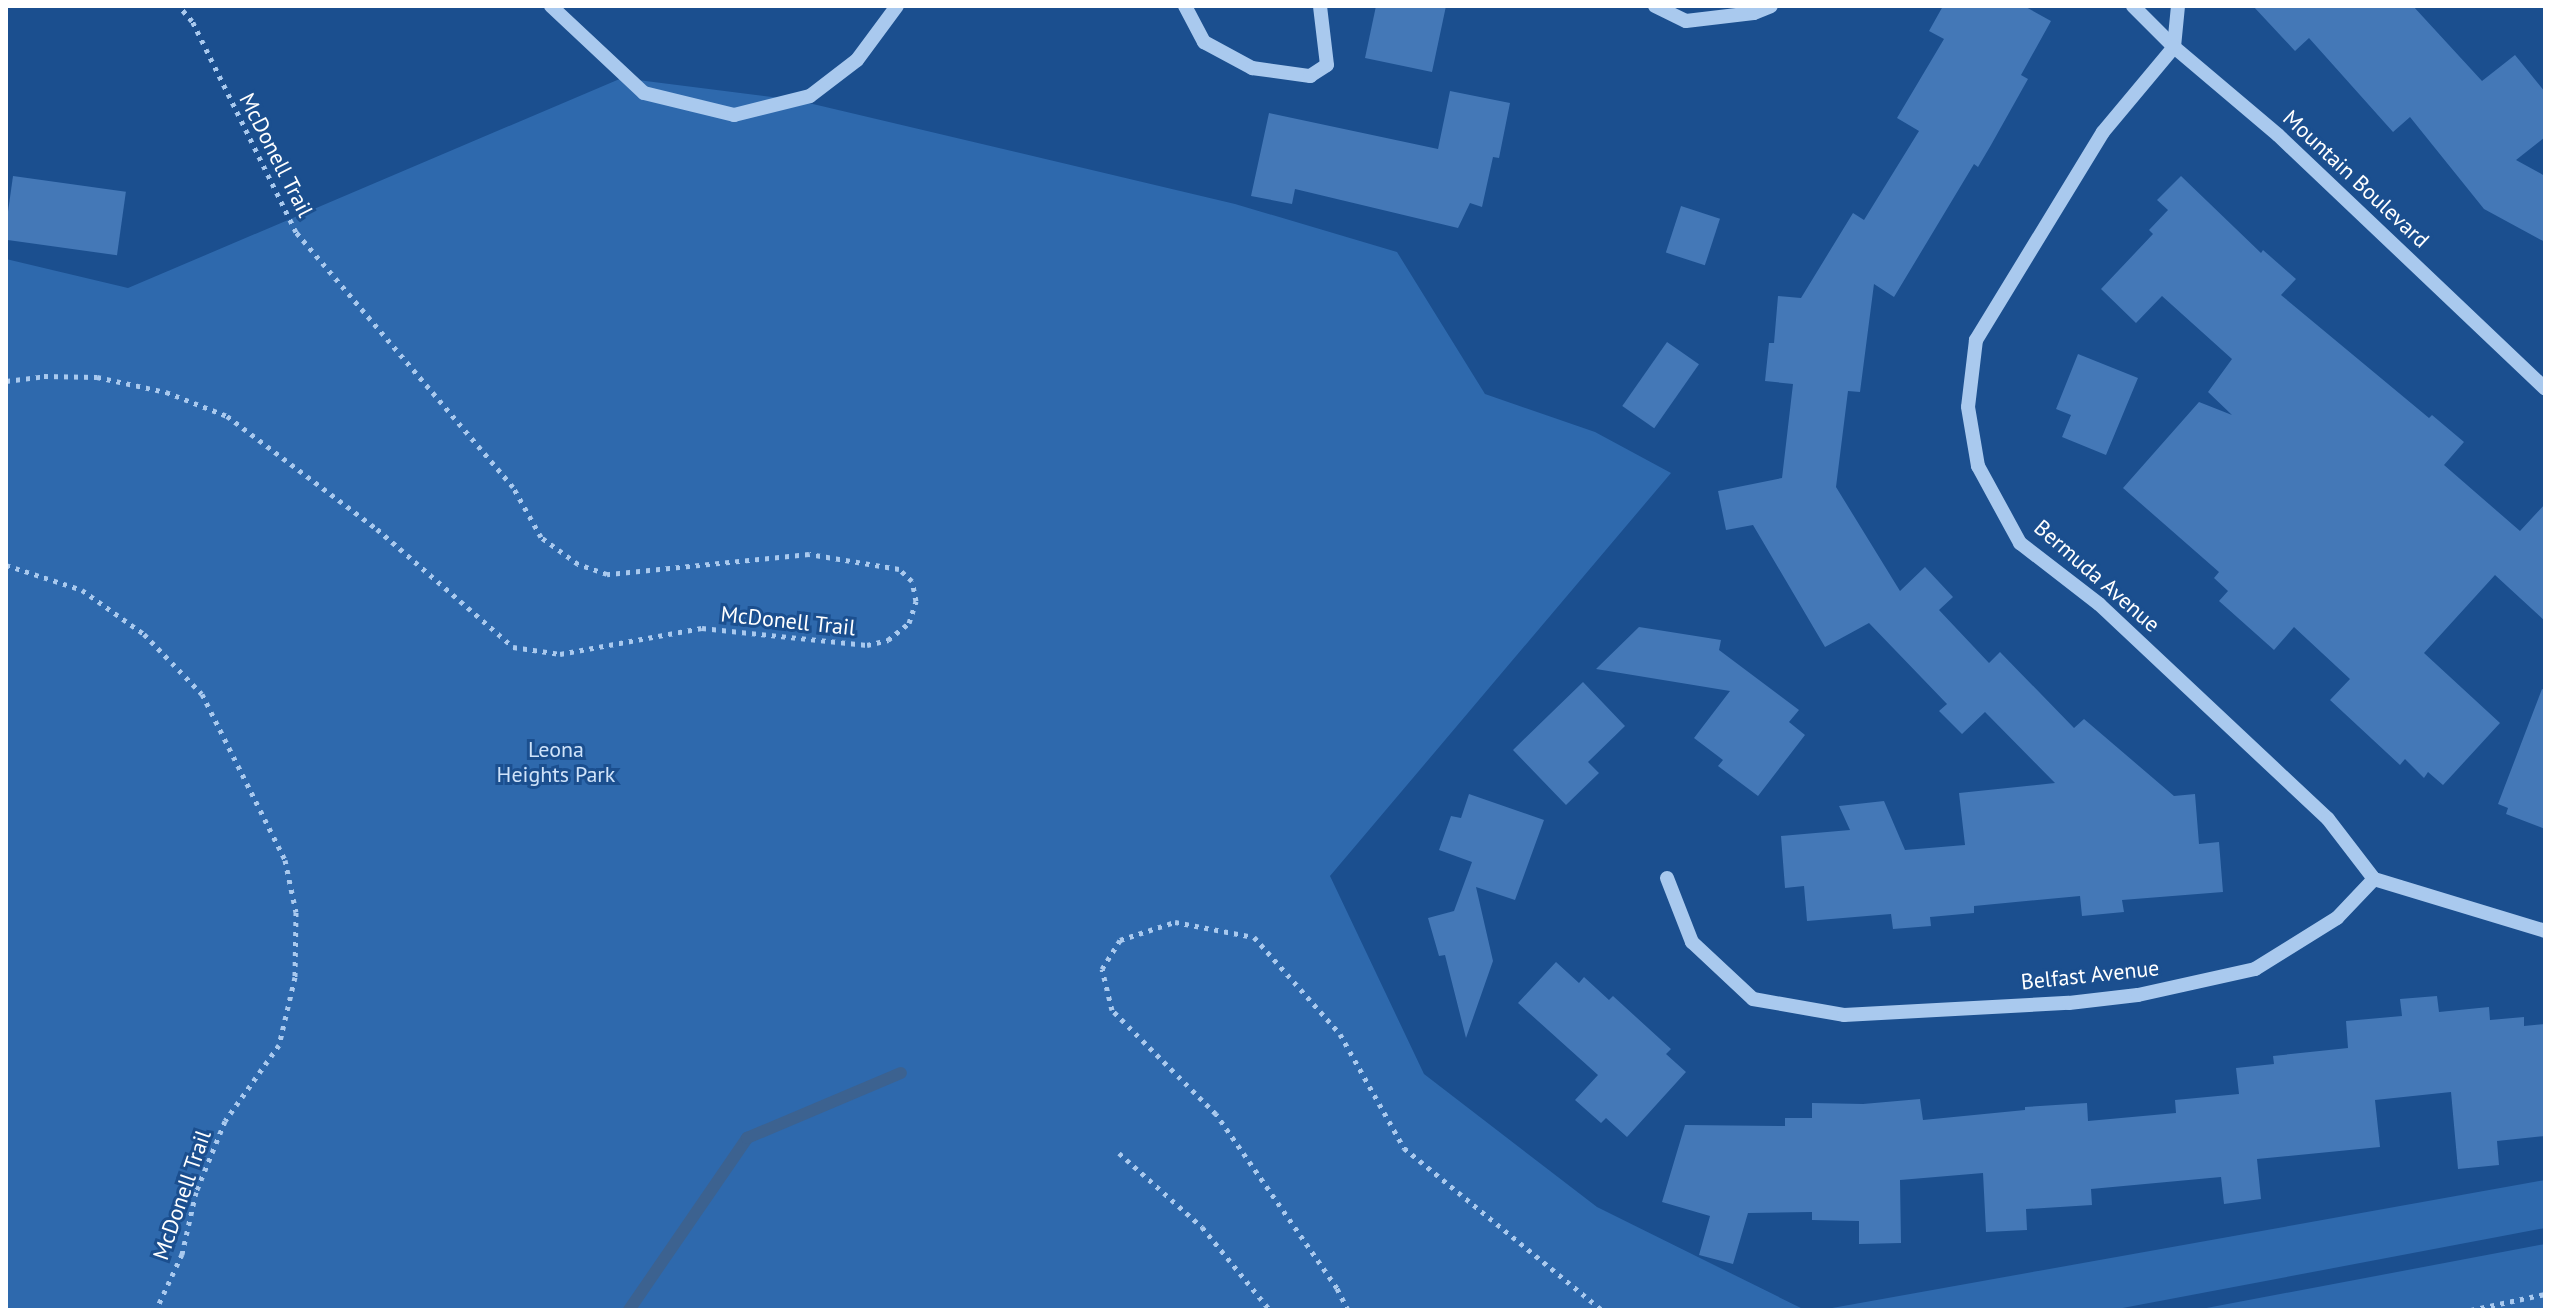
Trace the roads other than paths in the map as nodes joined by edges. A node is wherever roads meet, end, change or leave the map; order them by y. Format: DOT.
graph roads {
  1 [pos="551,6"];
  2 [pos="897,6"];
  3 [pos="1185,6"];
  4 [pos="1320,6"];
  5 [pos="1655,6"];
  6 [pos="1771,6"];
  7 [pos="2133,6"];
  8 [pos="2178,6"];
  9 [pos="2174,47"];
  10 [pos="2545,388"];
  11 [pos="1667,878"];
  12 [pos="2374,879"];
  13 [pos="2545,931"];
  1 -- 2 [label="street"];
  3 -- 4 [label="street"];
  5 -- 6 [label="street"];
  7 -- 9 [label="street, Mountain Boulevard"];
  8 -- 9 [label="street"];
  9 -- 10 [label="street, Mountain Boulevard"];
  9 -- 12 [label="street, Bermuda Avenue"];
  11 -- 12 [label="street, Belfast Avenue"];
  12 -- 13 [label="street"];
}
